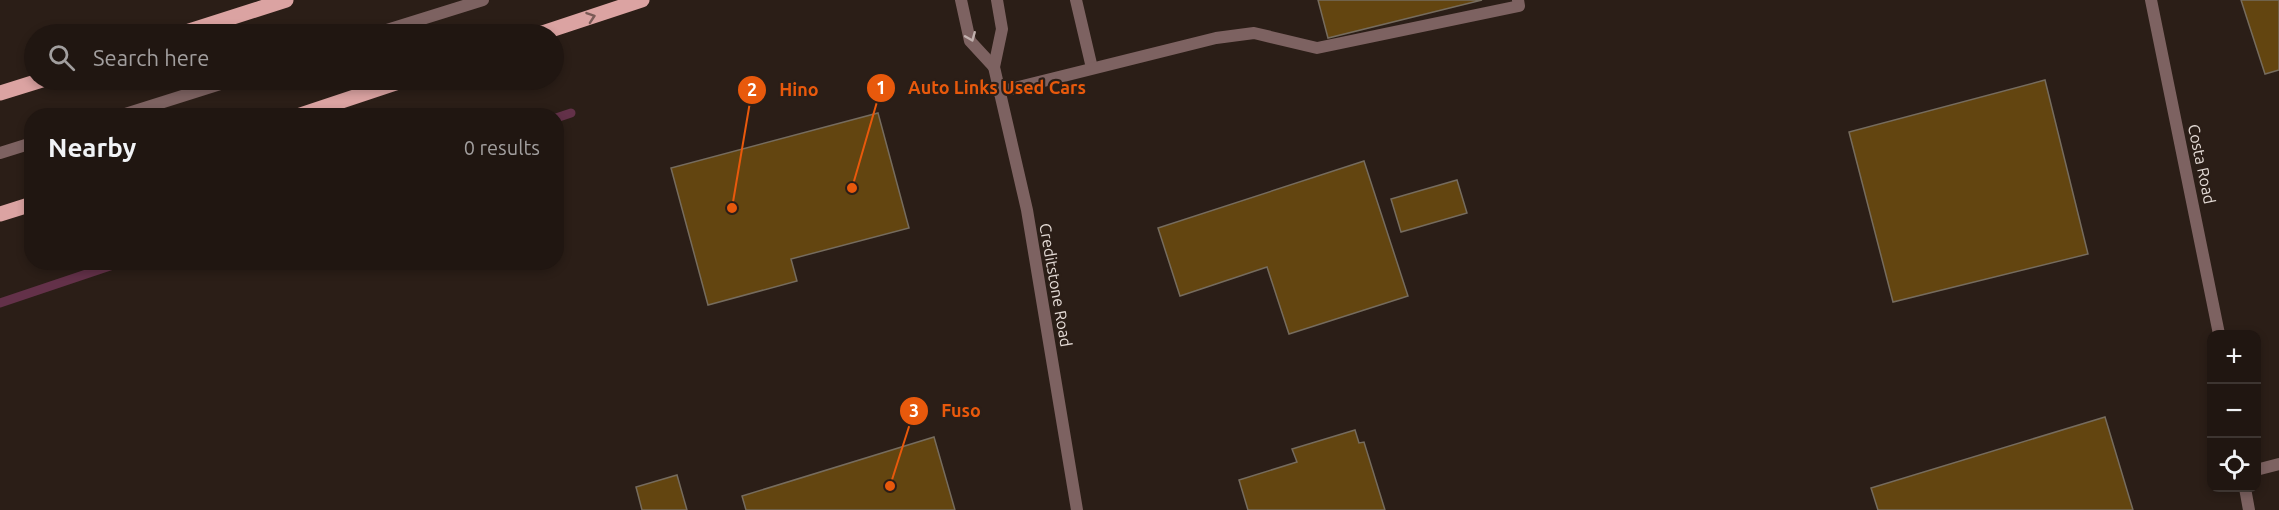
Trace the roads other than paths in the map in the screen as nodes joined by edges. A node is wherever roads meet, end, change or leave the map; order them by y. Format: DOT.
graph roads {
  1 [pos="286,0"];
  2 [pos="483,0"];
  3 [pos="642,0"];
  4 [pos="961,0"];
  5 [pos="997,0"];
  6 [pos="1076,0"];
  7 [pos="1518,0"];
  8 [pos="2151,0"];
  9 [pos="211,24"];
  10 [pos="406,24"];
  11 [pos="564,26"];
  12 [pos="994,67"];
  13 [pos="1092,68"];
  14 [pos="24,86"];
  15 [pos="201,90"];
  16 [pos="375,90"];
  17 [pos="999,92"];
  18 [pos="0,93"];
  19 [pos="144,108"];
  20 [pos="321,108"];
  21 [pos="24,146"];
  22 [pos="0,153"];
  23 [pos="24,206"];
  24 [pos="0,214"];
  25 [pos="2219,330"];
  26 [pos="2279,464"];
  27 [pos="2261,469"];
  28 [pos="2246,492"];
  29 [pos="1077,510"];
  30 [pos="2249,510"];
  1 -- 9 [label="main road"];
  2 -- 10 [label="street"];
  11 -- 3 [label="main road, one-way"];
  4 -- 12 [label="street, one-way"];
  5 -- 12 [label="street, Creditstone Road"];
  6 -- 13 [label="street"];
  7 -- 13 [label="street"];
  8 -- 25 [label="street, Costa Road"];
  12 -- 17 [label="street, Creditstone Road"];
  13 -- 17 [label="street"];
  14 -- 18 [label="main road"];
  15 -- 19 [label="street"];
  16 -- 20 [label="main road"];
  17 -- 29 [label="street, Creditstone Road"];
  21 -- 22 [label="street"];
  23 -- 24 [label="main road"];
  26 -- 27 [label="street"];
  28 -- 30 [label="street"];
}
